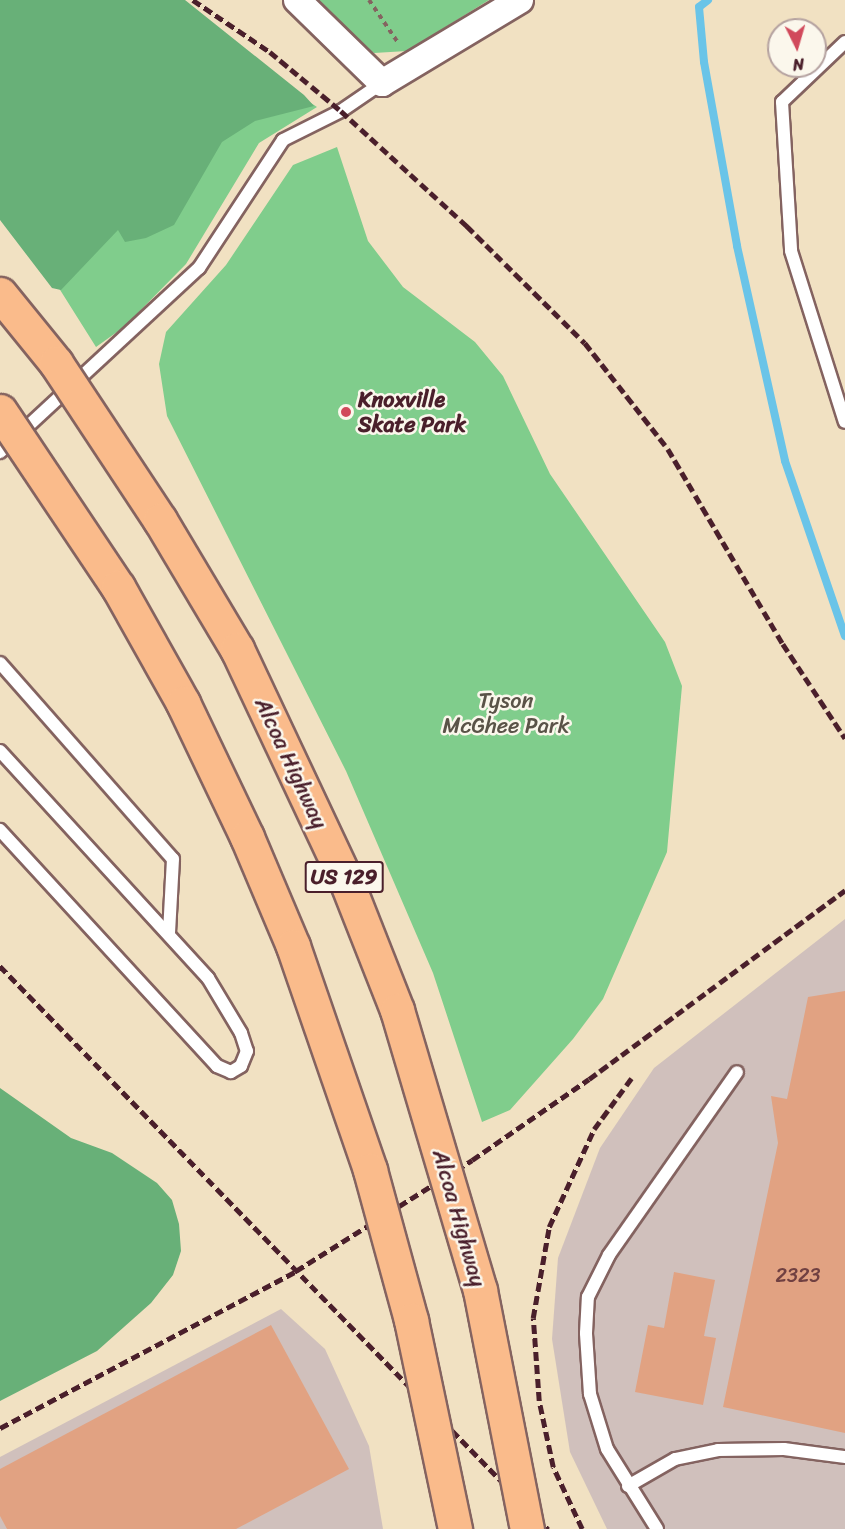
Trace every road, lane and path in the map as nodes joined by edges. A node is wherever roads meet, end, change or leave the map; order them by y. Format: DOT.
graph roads {
  1 [pos="297,0"];
  2 [pos="520,0"];
  3 [pos="845,42"];
  4 [pos="382,83"];
  5 [pos="0,294"];
  6 [pos="0,411"];
  7 [pos="845,422"];
  8 [pos="0,452"];
  9 [pos="0,663"];
  10 [pos="0,751"];
  11 [pos="0,830"];
  12 [pos="169,934"];
  13 [pos="737,1072"];
  14 [pos="845,1457"];
  15 [pos="628,1486"];
  16 [pos="455,1529"];
  17 [pos="527,1529"];
  18 [pos="657,1529"];
  1 -- 4 [label="street"];
  2 -- 4 [label="street"];
  3 -- 7 [label="lane"];
  4 -- 8 [label="lane"];
  5 -- 17 [label="highway, Alcoa Highway / US 129, bridge"];
  6 -- 16 [label="highway, US 129, bridge"];
  9 -- 12 [label="lane"];
  10 -- 12 [label="lane"];
  11 -- 12 [label="lane"];
  13 -- 15 [label="lane"];
  14 -- 15 [label="lane"];
  15 -- 18 [label="lane"];
}
